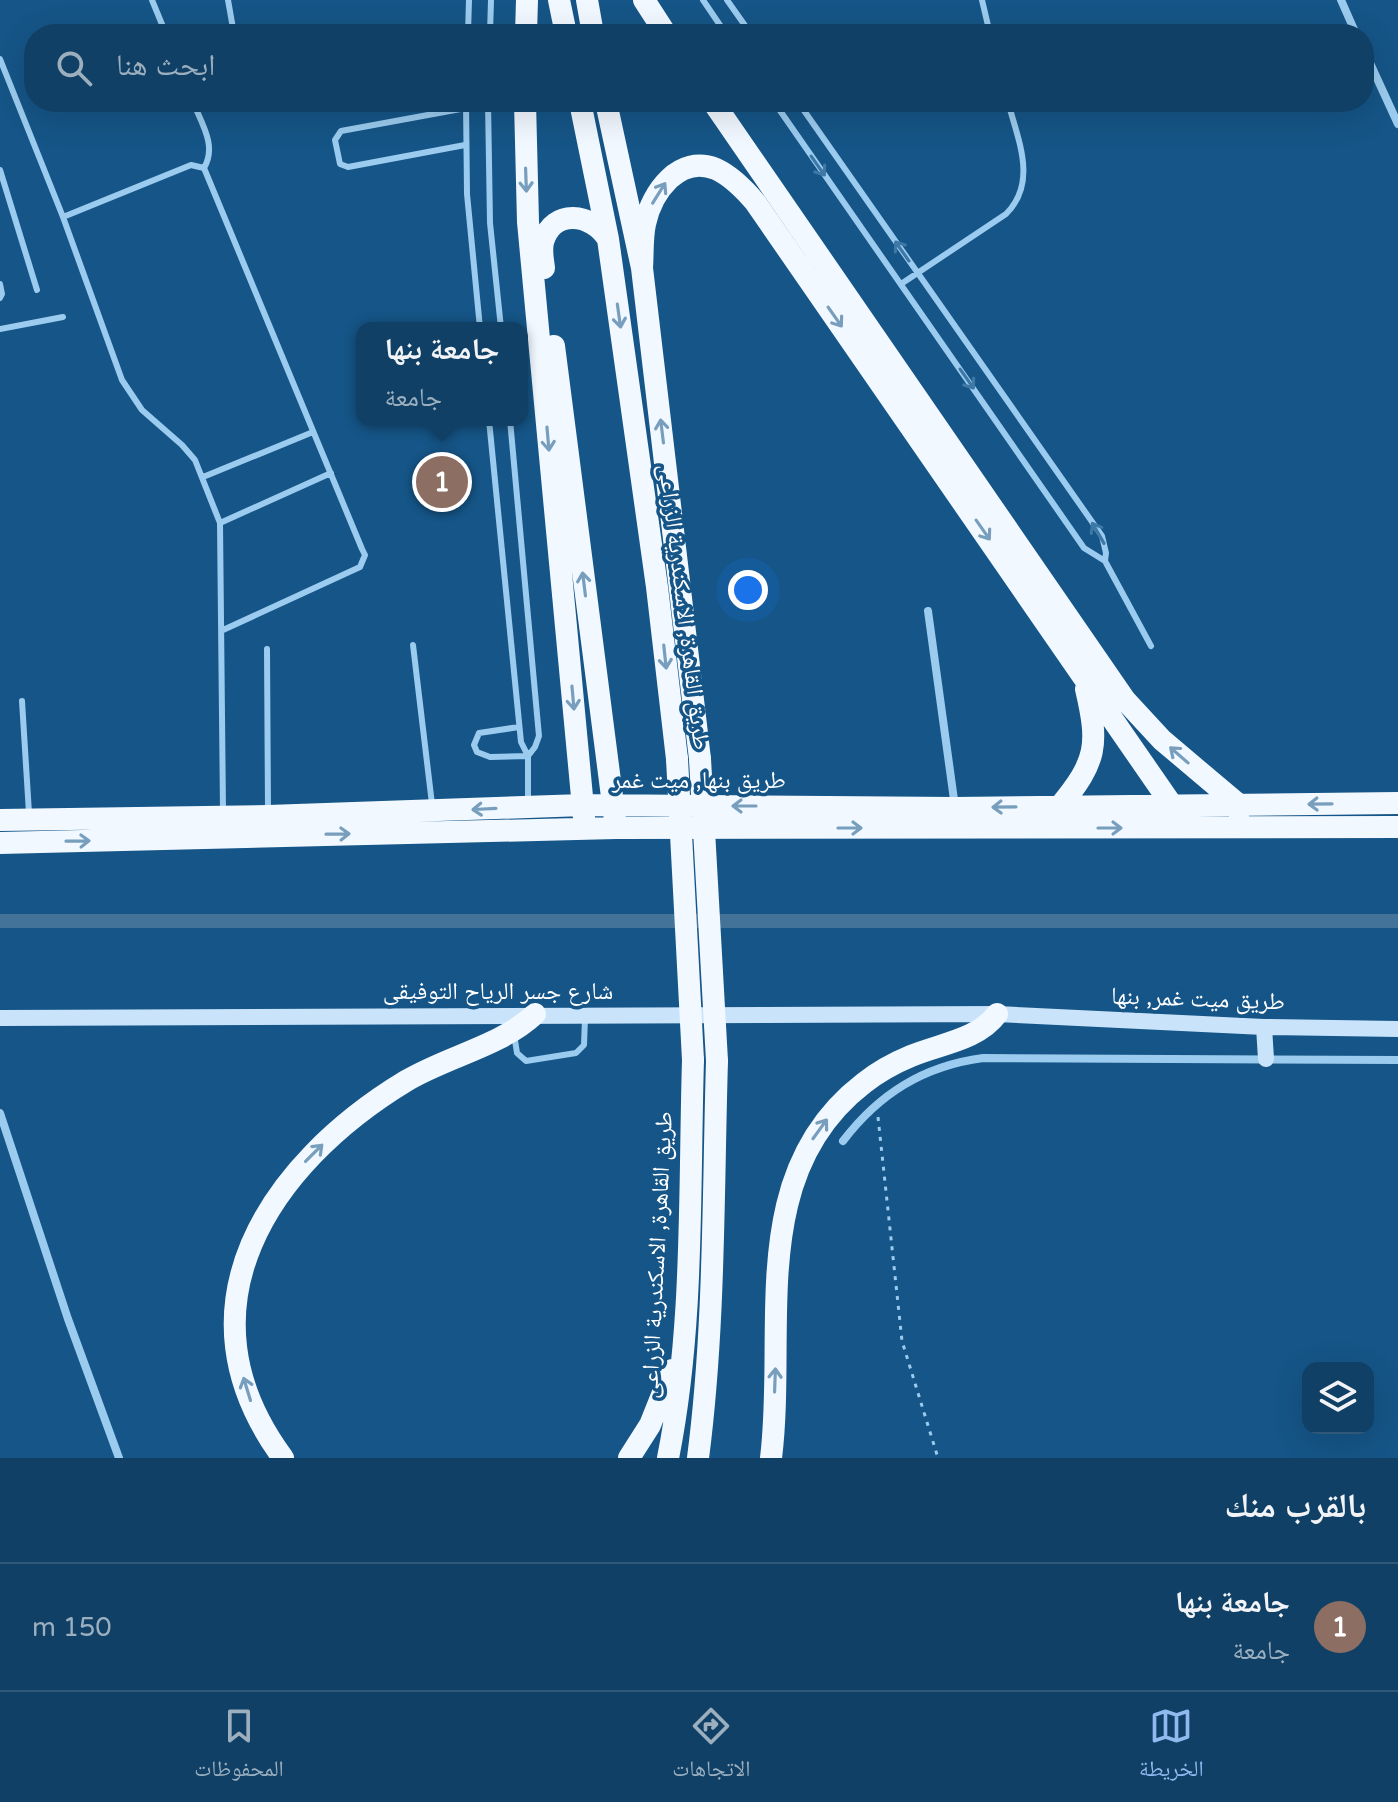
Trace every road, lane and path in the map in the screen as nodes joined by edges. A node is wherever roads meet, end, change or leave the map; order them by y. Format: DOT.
graph roads {
  1 [pos="152,0"];
  2 [pos="228,0"];
  3 [pos="469,0"];
  4 [pos="491,0"];
  5 [pos="527,0"];
  6 [pos="559,0"];
  7 [pos="587,0"];
  8 [pos="644,0"];
  9 [pos="703,0"];
  10 [pos="727,0"];
  11 [pos="982,0"];
  12 [pos="1341,0"];
  13 [pos="162,24"];
  14 [pos="232,24"];
  15 [pos="468,24"];
  16 [pos="490,24"];
  17 [pos="526,24"];
  18 [pos="564,24"];
  19 [pos="591,24"];
  20 [pos="660,24"];
  21 [pos="719,24"];
  22 [pos="744,24"];
  23 [pos="988,24"];
  24 [pos="1352,24"];
  25 [pos="0,59"];
  26 [pos="1374,72"];
  27 [pos="8,77"];
  28 [pos="0,80"];
  29 [pos="197,112"];
  30 [pos="432,112"];
  31 [pos="466,112"];
  32 [pos="488,112"];
  33 [pos="525,112"];
  34 [pos="582,112"];
  35 [pos="608,112"];
  36 [pos="720,112"];
  37 [pos="781,112"];
  38 [pos="805,112"];
  39 [pos="1010,112"];
  40 [pos="1398,124"];
  41 [pos="465,145"];
  42 [pos="204,168"];
  43 [pos="0,170"];
  44 [pos="63,217"];
  45 [pos="608,239"];
  46 [pos="642,268"];
  47 [pos="918,273"];
  48 [pos="0,284"];
  49 [pos="901,284"];
  50 [pos="37,290"];
  51 [pos="0,298"];
  52 [pos="63,317"];
  53 [pos="480,322"];
  54 [pos="500,322"];
  55 [pos="0,329"];
  56 [pos="490,426"];
  57 [pos="511,426"];
  58 [pos="313,432"];
  59 [pos="331,473"];
  60 [pos="203,477"];
  61 [pos="220,523"];
  62 [pos="1105,561"];
  63 [pos="928,611"];
  64 [pos="223,630"];
  65 [pos="413,645"];
  66 [pos="1151,646"];
  67 [pos="267,649"];
  68 [pos="1083,672"];
  69 [pos="22,701"];
  70 [pos="519,727"];
  71 [pos="528,756"];
  72 [pos="605,756"];
  73 [pos="1398,803"];
  74 [pos="1171,804"];
  75 [pos="583,805"];
  76 [pos="612,805"];
  77 [pos="1239,805"];
  78 [pos="662,806"];
  79 [pos="1060,806"];
  80 [pos="528,807"];
  81 [pos="955,808"];
  82 [pos="433,811"];
  83 [pos="268,816"];
  84 [pos="223,817"];
  85 [pos="0,820"];
  86 [pos="29,820"];
  87 [pos="1398,827"];
  88 [pos="616,828"];
  89 [pos="1188,828"];
  90 [pos="584,829"];
  91 [pos="1241,829"];
  92 [pos="529,830"];
  93 [pos="0,843"];
  94 [pos="585,1014"];
  95 [pos="997,1014"];
  96 [pos="0,1018"];
  97 [pos="521,1020"];
  98 [pos="1264,1027"];
  99 [pos="1398,1029"];
  100 [pos="1266,1059"];
  101 [pos="1398,1060"];
  102 [pos="877,1103"];
  103 [pos="0,1113"];
  104 [pos="843,1141"];
  105 [pos="682,1343"];
  106 [pos="119,1458"];
  107 [pos="283,1458"];
  108 [pos="629,1458"];
  109 [pos="668,1458"];
  110 [pos="698,1458"];
  111 [pos="771,1458"];
  112 [pos="938,1458"];
  1 -- 13 [label="lane"];
  2 -- 14 [label="lane"];
  3 -- 15 [label="lane"];
  4 -- 16 [label="lane"];
  5 -- 17 [label="highway"];
  6 -- 18 [label="highway"];
  7 -- 19 [label="highway"];
  8 -- 20 [label="highway"];
  9 -- 21 [label="lane"];
  10 -- 22 [label="lane"];
  11 -- 23 [label="lane"];
  12 -- 24 [label="street"];
  25 -- 27 [label="lane"];
  26 -- 40 [label="street"];
  27 -- 28 [label="lane"];
  27 -- 44 [label="lane"];
  29 -- 42 [label="lane"];
  30 -- 41 [label="lane"];
  31 -- 41 [label="lane"];
  32 -- 54 [label="lane"];
  33 -- 75 [label="highway, one-way"];
  34 -- 45 [label="highway, طريق القاهرة, الاسكندرية الزراعى"];
  35 -- 46 [label="highway, طريق القاهرة, الاسكندرية الزراعى"];
  77 -- 36 [label="highway, one-way"];
  37 -- 49 [label="lane, one-way"];
  47 -- 38 [label="lane, one-way"];
  39 -- 47 [label="lane"];
  41 -- 53 [label="lane"];
  42 -- 44 [label="lane"];
  42 -- 58 [label="lane"];
  43 -- 50 [label="lane"];
  44 -- 60 [label="lane"];
  72 -- 45 [label="highway, one-way"];
  45 -- 105 [label="highway, طريق القاهرة, الاسكندرية الزراعى, one-way, bridge"];
  46 -- 68 [label="highway, one-way"];
  110 -- 46 [label="highway, طريق القاهرة, الاسكندرية الزراعى, one-way, bridge"];
  47 -- 49 [label="lane"];
  62 -- 47 [label="lane, one-way"];
  48 -- 51 [label="lane"];
  49 -- 62 [label="lane, one-way"];
  52 -- 55 [label="lane"];
  56 -- 70 [label="lane"];
  57 -- 71 [label="lane"];
  58 -- 59 [label="lane"];
  58 -- 60 [label="lane"];
  59 -- 61 [label="lane"];
  59 -- 64 [label="lane"];
  60 -- 61 [label="lane"];
  61 -- 64 [label="lane"];
  62 -- 66 [label="lane"];
  63 -- 81 [label="street"];
  64 -- 84 [label="lane"];
  65 -- 82 [label="lane"];
  67 -- 83 [label="lane"];
  68 -- 74 [label="highway"];
  68 -- 79 [label="highway"];
  69 -- 86 [label="lane"];
  70 -- 71 [label="lane"];
  70 -- 71 [label="lane"];
  71 -- 80 [label="lane"];
  72 -- 76 [label="highway"];
  72 -- 78 [label="highway"];
  73 -- 77 [label="highway, طريق بنها, ميت غمر, one-way"];
  74 -- 77 [label="highway, طريق بنها, ميت غمر"];
  74 -- 79 [label="highway, طريق بنها, ميت غمر"];
  74 -- 89 [label="highway"];
  75 -- 76 [label="highway, طريق بنها, ميت غمر"];
  75 -- 80 [label="highway, طريق بنها, ميت غمر"];
  75 -- 90 [label="highway"];
  76 -- 78 [label="highway, طريق بنها, ميت غمر"];
  76 -- 88 [label="highway"];
  77 -- 91 [label="highway"];
  81 -- 78 [label="highway, طريق بنها, ميت غمر, one-way"];
  79 -- 81 [label="highway, طريق بنها, ميت غمر, one-way"];
  80 -- 82 [label="highway, طريق بنها, ميت غمر, one-way"];
  80 -- 92 [label="lane"];
  82 -- 83 [label="highway, طريق بنها, ميت غمر"];
  83 -- 84 [label="highway, طريق بنها, ميت غمر"];
  84 -- 86 [label="highway, طريق بنها, ميت غمر"];
  85 -- 86 [label="highway, طريق بنها, ميت غمر"];
  87 -- 91 [label="highway, طريق بنها, ميت غمر"];
  88 -- 89 [label="highway, طريق بنها, ميت غمر, one-way"];
  88 -- 90 [label="highway, طريق بنها, ميت غمر"];
  89 -- 91 [label="highway, طريق بنها, ميت غمر"];
  90 -- 92 [label="highway, طريق بنها, ميت غمر"];
  93 -- 92 [label="highway, طريق بنها, ميت غمر, one-way"];
  94 -- 95 [label="main road, شارع جسر الرياح التوفيقى"];
  94 -- 97 [label="main road, شارع جسر الرياح التوفيقى"];
  94 -- 97 [label="lane"];
  95 -- 98 [label="main road, طريق ميت غمر, بنها"];
  111 -- 95 [label="highway, one-way"];
  96 -- 97 [label="main road, شارع جسر الرياح التوفيقى"];
  107 -- 97 [label="highway, one-way"];
  98 -- 99 [label="main road, طريق ميت غمر, بنها"];
  98 -- 100 [label="main road"];
  100 -- 101 [label="street"];
  100 -- 102 [label="street"];
  102 -- 104 [label="street"];
  102 -- 112 [label="path"];
  103 -- 106 [label="street"];
  105 -- 108 [label="highway"];
  105 -- 109 [label="highway, طريق القاهرة, الاسكندرية الزراعى"];
}
